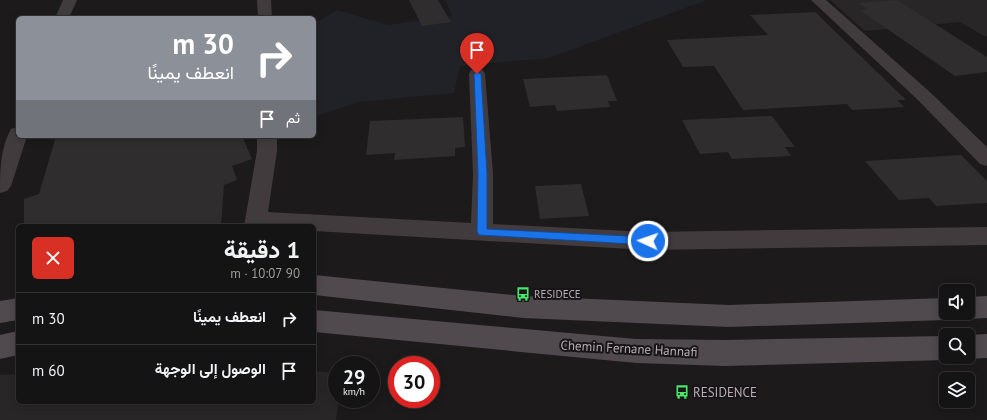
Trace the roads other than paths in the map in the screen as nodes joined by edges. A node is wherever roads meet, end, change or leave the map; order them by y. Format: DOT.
graph roads {
  1 [pos="70,0"];
  2 [pos="264,0"];
  3 [pos="818,0"];
  4 [pos="63,16"];
  5 [pos="266,16"];
  6 [pos="477,74"];
  7 [pos="16,138"];
  8 [pos="267,138"];
  9 [pos="987,159"];
  10 [pos="0,186"];
  11 [pos="256,223"];
  12 [pos="281,224"];
  13 [pos="316,225"];
  14 [pos="482,232"];
  15 [pos="987,236"];
  16 [pos="316,285"];
  17 [pos="987,307"];
  18 [pos="975,308"];
  19 [pos="16,309"];
  20 [pos="939,309"];
  21 [pos="0,312"];
  22 [pos="316,321"];
  23 [pos="16,343"];
  24 [pos="987,346"];
  25 [pos="0,347"];
  26 [pos="975,347"];
  27 [pos="939,348"];
  1 -- 4 [label="street"];
  2 -- 5 [label="street"];
  3 -- 9 [label="street"];
  6 -- 14 [label="street"];
  7 -- 10 [label="street"];
  8 -- 11 [label="street"];
  11 -- 12 [label="street"];
  13 -- 14 [label="street"];
  14 -- 15 [label="street"];
  16 -- 20 [label="main road"];
  17 -- 18 [label="main road"];
  19 -- 21 [label="main road"];
  22 -- 27 [label="main road, Chemin Fernane Hannafi"];
  23 -- 25 [label="main road"];
  24 -- 26 [label="main road"];
}
